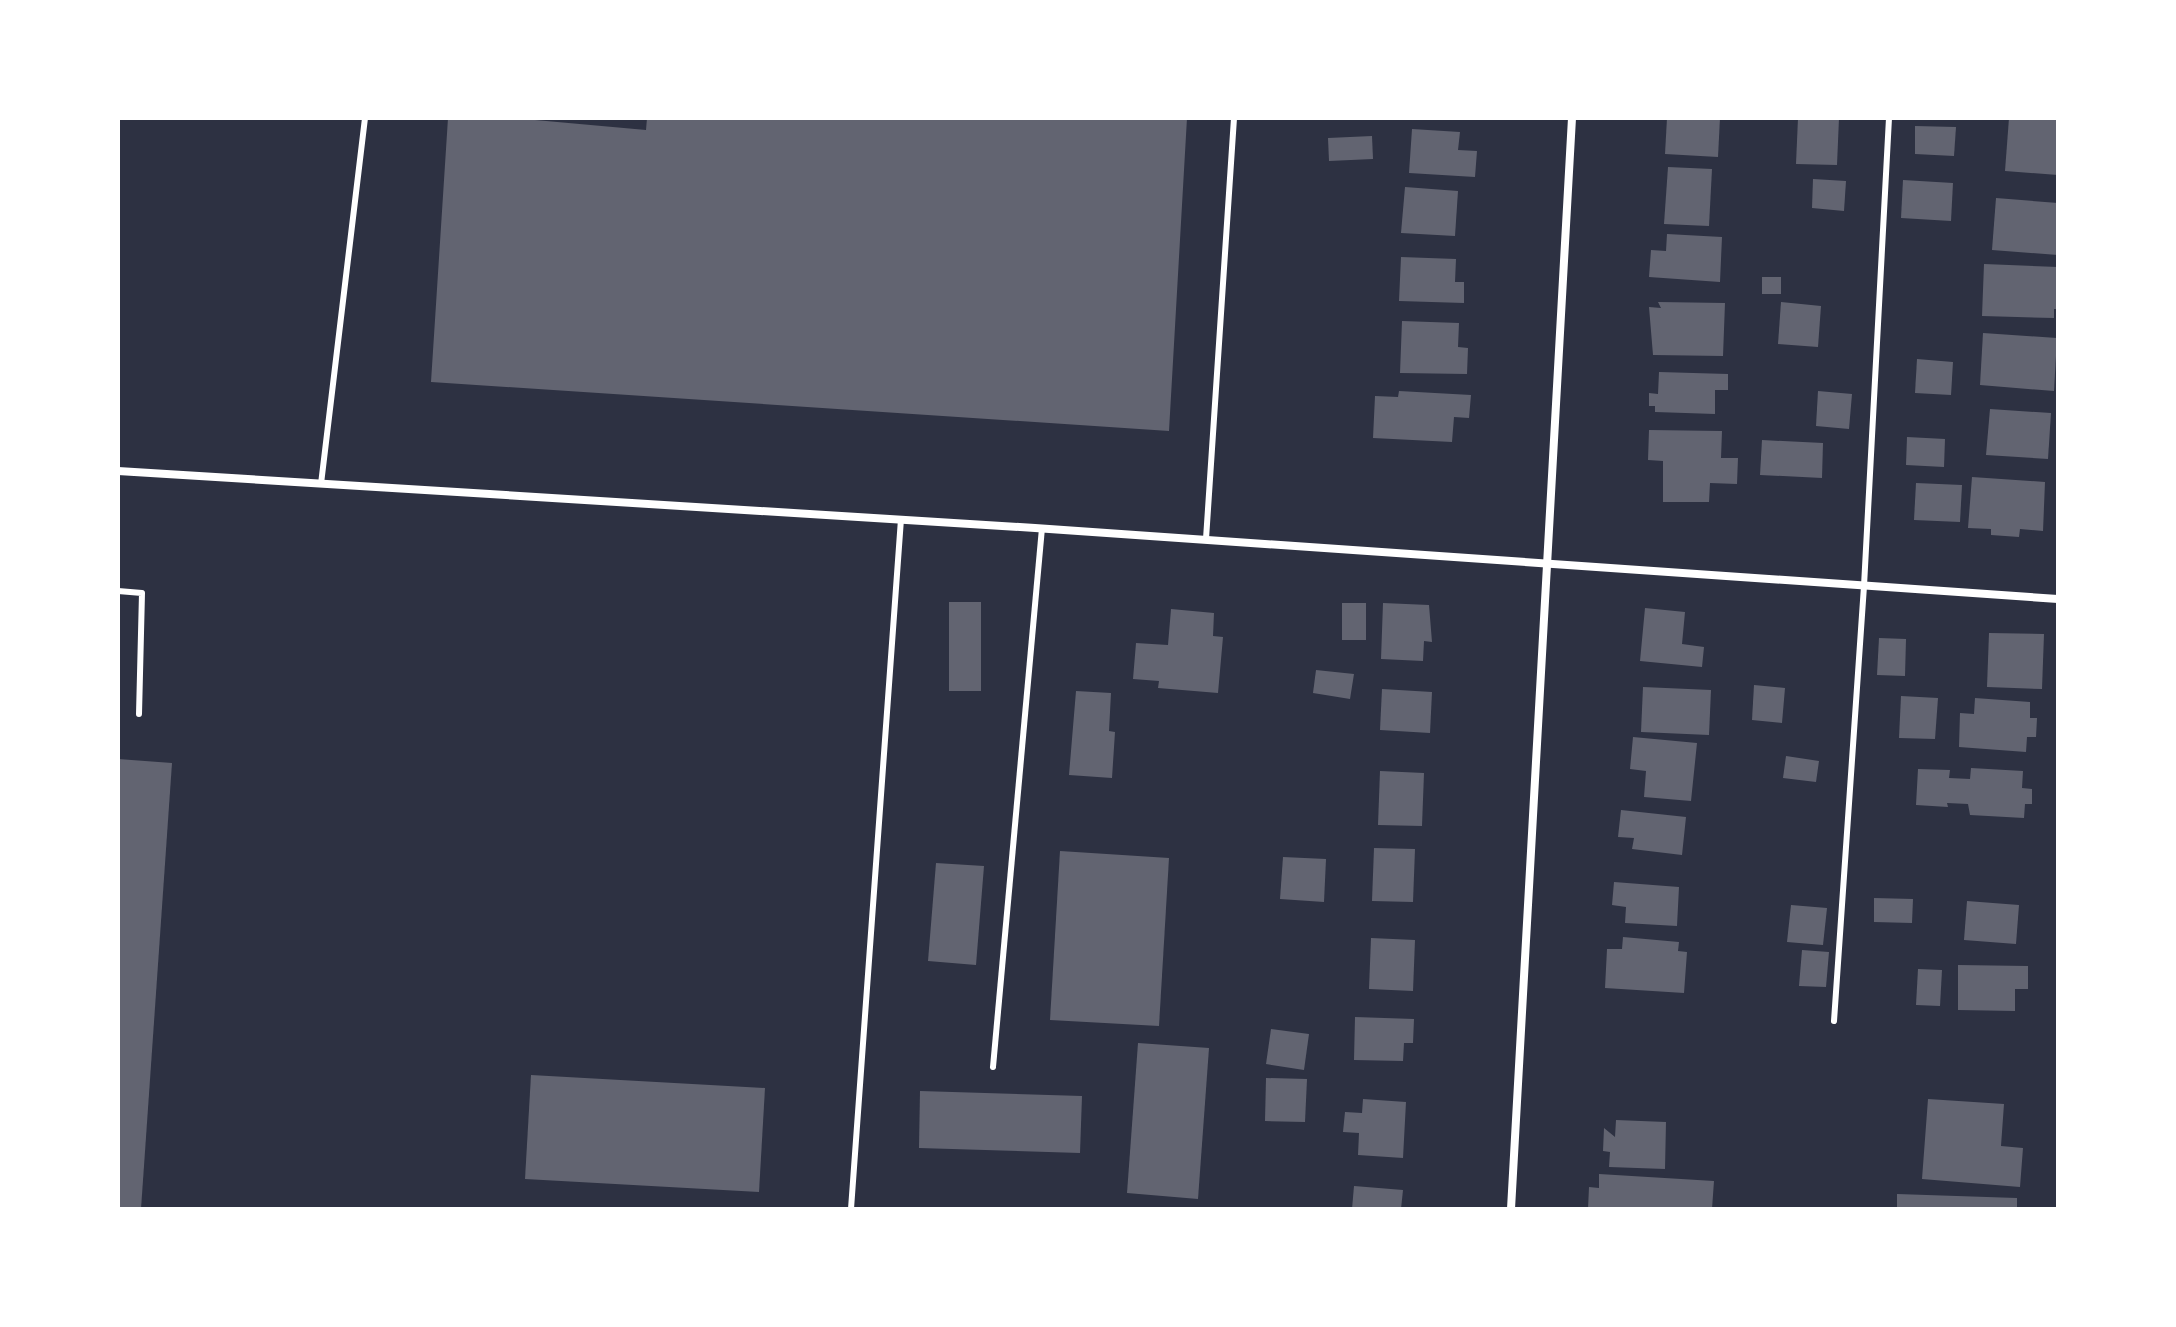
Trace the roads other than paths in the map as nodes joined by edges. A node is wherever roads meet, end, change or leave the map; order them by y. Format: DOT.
graph roads {
  1 [pos="365,118"];
  2 [pos="1234,118"];
  3 [pos="1572,118"];
  4 [pos="1889,118"];
  5 [pos="118,471"];
  6 [pos="321,484"];
  7 [pos="901,519"];
  8 [pos="1042,528"];
  9 [pos="1206,539"];
  10 [pos="1547,562"];
  11 [pos="1864,586"];
  12 [pos="118,591"];
  13 [pos="2058,599"];
  14 [pos="139,714"];
  15 [pos="1834,1021"];
  16 [pos="993,1067"];
  17 [pos="851,1209"];
  18 [pos="1511,1209"];
  1 -- 6 [label="lane"];
  2 -- 9 [label="lane"];
  3 -- 10 [label="street"];
  4 -- 11 [label="lane"];
  5 -- 6 [label="street"];
  6 -- 7 [label="street"];
  7 -- 8 [label="street"];
  7 -- 17 [label="lane"];
  8 -- 9 [label="street"];
  8 -- 16 [label="lane"];
  9 -- 10 [label="street"];
  10 -- 11 [label="street"];
  10 -- 18 [label="street"];
  11 -- 13 [label="street"];
  11 -- 15 [label="lane"];
  12 -- 14 [label="lane"];
}
